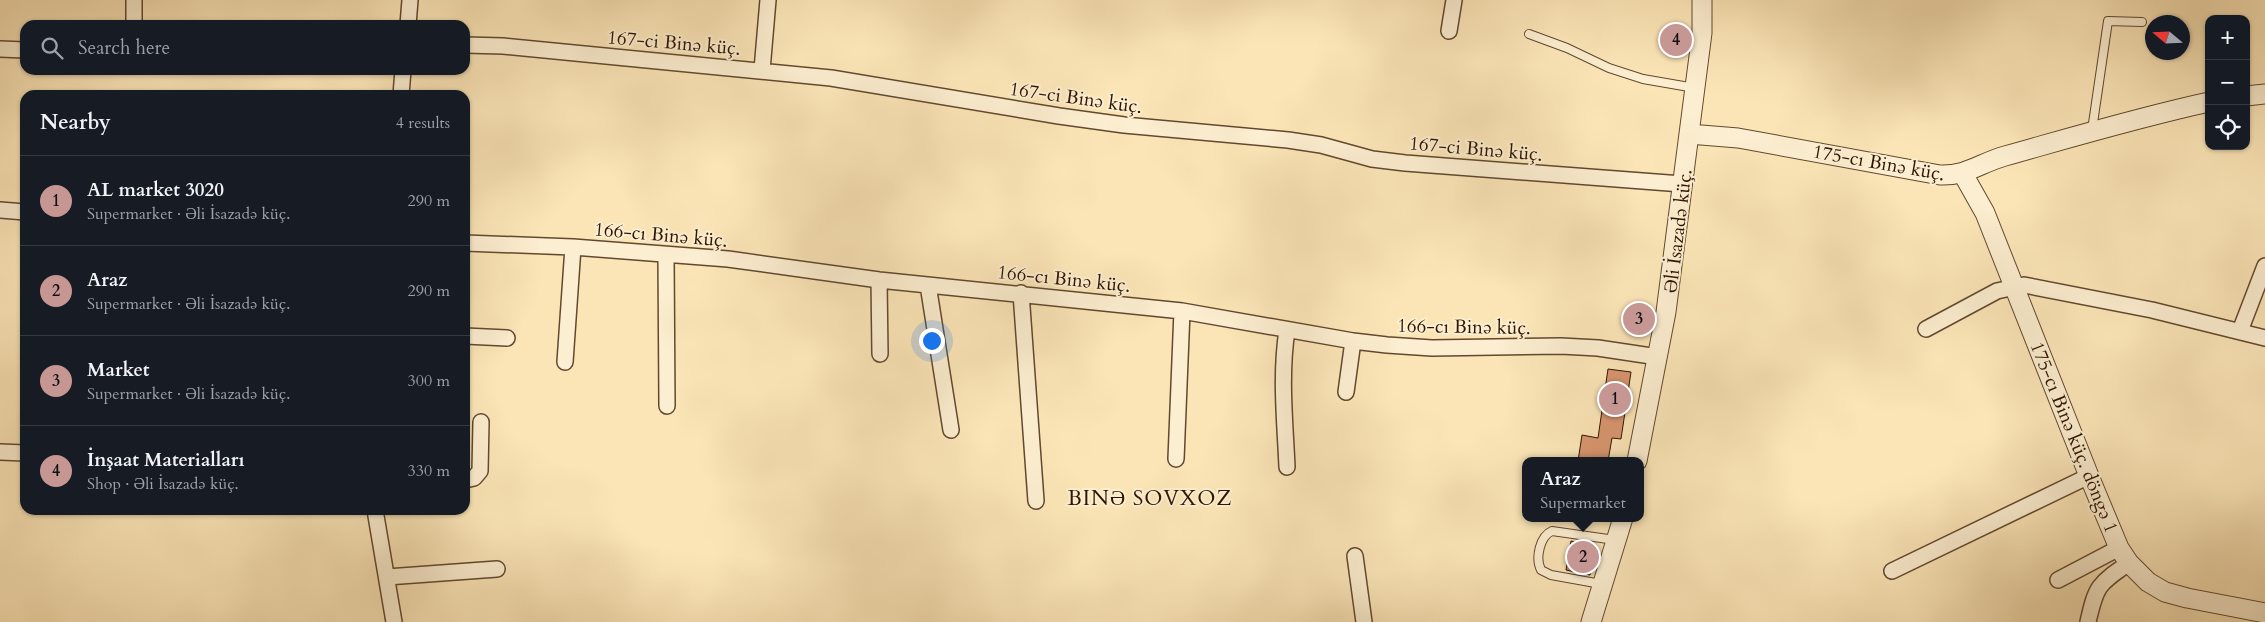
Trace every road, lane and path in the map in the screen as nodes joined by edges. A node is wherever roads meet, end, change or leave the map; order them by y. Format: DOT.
graph roads {
  1 [pos="134,0"];
  2 [pos="410,0"];
  3 [pos="768,0"];
  4 [pos="1454,0"];
  5 [pos="1702,0"];
  6 [pos="134,20"];
  7 [pos="408,20"];
  8 [pos="2142,22"];
  9 [pos="1450,31"];
  10 [pos="1529,34"];
  11 [pos="470,45"];
  12 [pos="0,49"];
  13 [pos="20,50"];
  14 [pos="762,70"];
  15 [pos="403,75"];
  16 [pos="1695,88"];
  17 [pos="401,90"];
  18 [pos="2265,94"];
  19 [pos="2250,96"];
  20 [pos="2205,103"];
  21 [pos="2092,132"];
  22 [pos="1689,134"];
  23 [pos="1963,174"];
  24 [pos="1682,184"];
  25 [pos="0,210"];
  26 [pos="20,212"];
  27 [pos="470,243"];
  28 [pos="573,247"];
  29 [pos="666,255"];
  30 [pos="2265,266"];
  31 [pos="879,280"];
  32 [pos="928,286"];
  33 [pos="2015,286"];
  34 [pos="1021,293"];
  35 [pos="1182,311"];
  36 [pos="1926,329"];
  37 [pos="1287,330"];
  38 [pos="2240,331"];
  39 [pos="470,336"];
  40 [pos="507,338"];
  41 [pos="2265,338"];
  42 [pos="1352,341"];
  43 [pos="880,354"];
  44 [pos="1658,357"];
  45 [pos="565,362"];
  46 [pos="1346,392"];
  47 [pos="667,406"];
  48 [pos="481,422"];
  49 [pos="951,430"];
  50 [pos="0,452"];
  51 [pos="20,453"];
  52 [pos="1638,457"];
  53 [pos="1176,459"];
  54 [pos="1287,467"];
  55 [pos="2090,476"];
  56 [pos="470,479"];
  57 [pos="1036,501"];
  58 [pos="377,515"];
  59 [pos="1622,522"];
  60 [pos="1617,540"];
  61 [pos="1355,556"];
  62 [pos="2124,556"];
  63 [pos="497,570"];
  64 [pos="1892,571"];
  65 [pos="386,577"];
  66 [pos="2058,580"];
  67 [pos="1603,585"];
  68 [pos="2265,613"];
  69 [pos="394,622"];
  70 [pos="1364,622"];
  71 [pos="1590,622"];
  72 [pos="2088,622"];
  1 -- 6 [label="street"];
  2 -- 7 [label="street"];
  3 -- 14 [label="street"];
  4 -- 9 [label="street"];
  5 -- 16 [label="street, Əli İsazadə küç."];
  8 -- 21 [label="lane"];
  10 -- 16 [label="lane"];
  11 -- 14 [label="street, 167-ci Binə küç."];
  12 -- 13 [label="street"];
  14 -- 24 [label="street, 167-ci Binə küç."];
  15 -- 17 [label="street"];
  16 -- 22 [label="street, Əli İsazadə küç."];
  18 -- 19 [label="street"];
  20 -- 21 [label="street, 175-cı Binə küç."];
  21 -- 23 [label="street, 175-cı Binə küç."];
  22 -- 23 [label="street, 175-cı Binə küç."];
  22 -- 24 [label="street, Əli İsazadə küç."];
  23 -- 33 [label="street, 175-cı Binə küç. döngə 1"];
  24 -- 44 [label="street, Əli İsazadə küç."];
  25 -- 26 [label="street"];
  27 -- 28 [label="street, 166-cı Binə küç."];
  28 -- 29 [label="street, 166-cı Binə küç."];
  28 -- 45 [label="street"];
  29 -- 31 [label="street, 166-cı Binə küç."];
  29 -- 47 [label="street"];
  30 -- 38 [label="street"];
  31 -- 32 [label="street, 166-cı Binə küç."];
  31 -- 43 [label="street"];
  32 -- 34 [label="street, 166-cı Binə küç."];
  32 -- 49 [label="street"];
  33 -- 36 [label="street"];
  33 -- 38 [label="street"];
  33 -- 55 [label="street, 175-cı Binə küç. döngə 1"];
  34 -- 35 [label="street, 166-cı Binə küç."];
  34 -- 57 [label="street"];
  35 -- 37 [label="street, 166-cı Binə küç."];
  35 -- 53 [label="street"];
  37 -- 42 [label="street, 166-cı Binə küç."];
  37 -- 54 [label="street"];
  38 -- 41 [label="street"];
  39 -- 40 [label="street"];
  42 -- 44 [label="street, 166-cı Binə küç."];
  42 -- 46 [label="street"];
  44 -- 52 [label="street, Əli İsazadə küç."];
  48 -- 56 [label="street"];
  50 -- 51 [label="street"];
  55 -- 62 [label="street, 175-cı Binə küç. döngə 1"];
  55 -- 64 [label="street"];
  58 -- 65 [label="street"];
  59 -- 60 [label="street"];
  60 -- 67 [label="street"];
  60 -- 67 [label="lane"];
  61 -- 70 [label="street"];
  62 -- 66 [label="street"];
  62 -- 68 [label="street, 175-cı Binə küç. döngə 1"];
  62 -- 72 [label="street"];
  63 -- 65 [label="street"];
  65 -- 69 [label="street"];
  67 -- 71 [label="street"];
}
